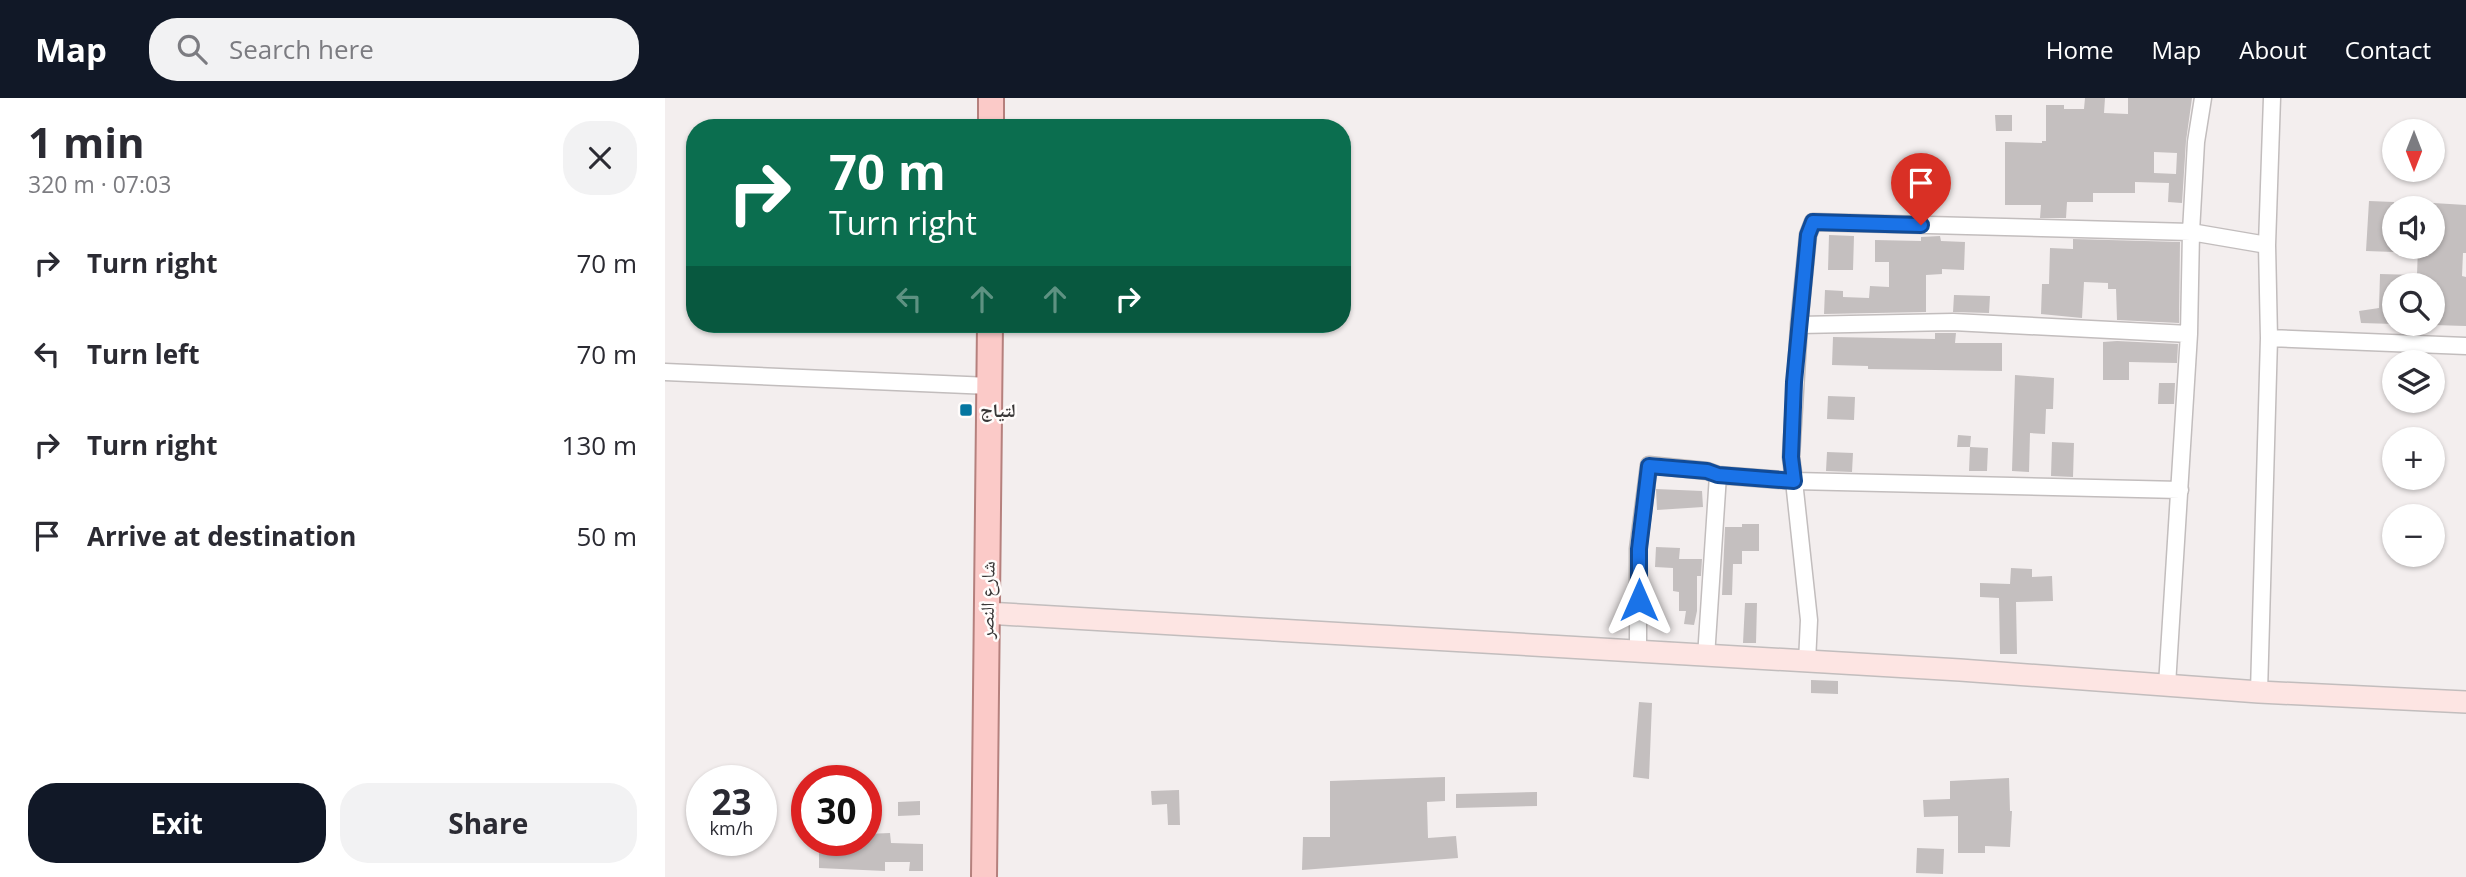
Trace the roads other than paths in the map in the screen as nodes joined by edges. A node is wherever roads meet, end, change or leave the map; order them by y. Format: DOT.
graph roads {
  1 [pos="991,98"];
  2 [pos="2203,98"];
  3 [pos="2272,98"];
  4 [pos="991,119"];
  5 [pos="2191,232"];
  6 [pos="2267,245"];
  7 [pos="1799,325"];
  8 [pos="990,333"];
  9 [pos="2189,334"];
  10 [pos="2269,338"];
  11 [pos="2466,346"];
  12 [pos="665,372"];
  13 [pos="990,386"];
  14 [pos="1718,475"];
  15 [pos="1794,481"];
  16 [pos="2180,490"];
  17 [pos="986,612"];
  18 [pos="1639,651"];
  19 [pos="1706,657"];
  20 [pos="1807,662"];
  21 [pos="2167,685"];
  22 [pos="2259,692"];
  23 [pos="2466,702"];
  24 [pos="984,877"];
  1 -- 4 [label="main road"];
  2 -- 5 [label="street"];
  3 -- 6 [label="street"];
  5 -- 6 [label="street"];
  5 -- 7 [label="street"];
  5 -- 9 [label="street"];
  6 -- 10 [label="street"];
  7 -- 9 [label="street"];
  7 -- 15 [label="street"];
  8 -- 13 [label="main road, شارع النصر"];
  9 -- 16 [label="street"];
  10 -- 11 [label="street"];
  10 -- 22 [label="street"];
  12 -- 13 [label="street"];
  13 -- 17 [label="main road, شارع النصر"];
  14 -- 15 [label="street"];
  14 -- 18 [label="street"];
  14 -- 19 [label="street"];
  15 -- 16 [label="street"];
  15 -- 20 [label="street"];
  16 -- 21 [label="street"];
  17 -- 18 [label="street"];
  17 -- 24 [label="main road, شارع النصر"];
  18 -- 19 [label="street"];
  19 -- 20 [label="street"];
  20 -- 21 [label="street"];
  21 -- 22 [label="street"];
  22 -- 23 [label="street"];
}
